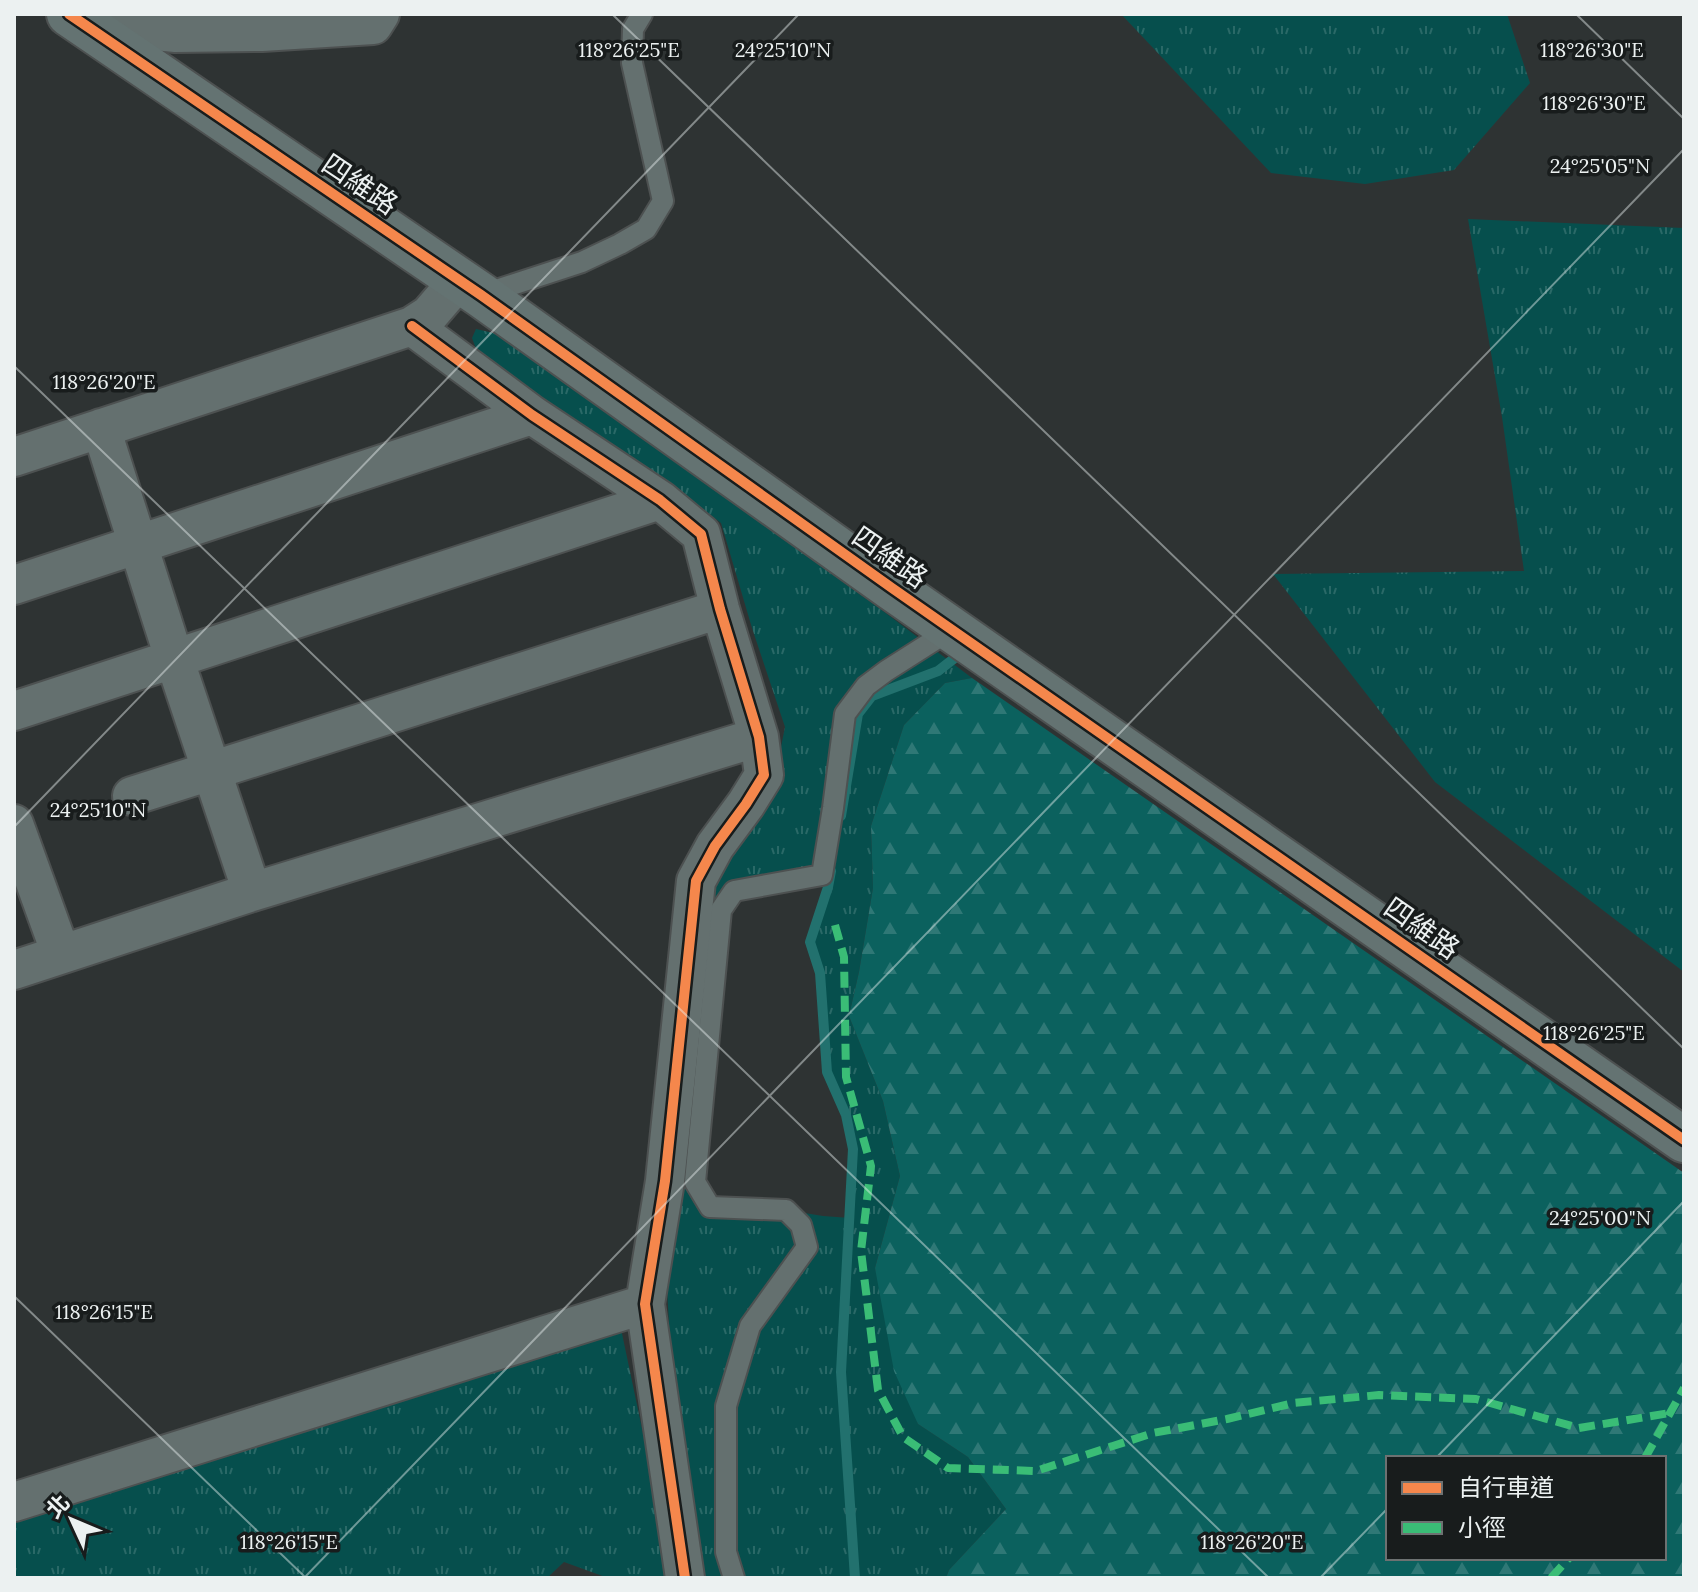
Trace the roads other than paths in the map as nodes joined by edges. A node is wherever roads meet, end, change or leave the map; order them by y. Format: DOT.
graph roads {
  1 [pos="380,14"];
  2 [pos="642,14"];
  3 [pos="76,19"];
  4 [pos="470,288"];
  5 [pos="412,326"];
  6 [pos="532,415"];
  7 [pos="101,428"];
  8 [pos="14,457"];
  9 [pos="660,500"];
  10 [pos="138,544"];
  11 [pos="14,585"];
  12 [pos="720,609"];
  13 [pos="952,629"];
  14 [pos="174,658"];
  15 [pos="14,711"];
  16 [pos="759,737"];
  17 [pos="212,769"];
  18 [pos="132,796"];
  19 [pos="14,824"];
  20 [pos="252,892"];
  21 [pos="61,954"];
  22 [pos="14,970"];
  23 [pos="1684,1140"];
  24 [pos="645,1304"];
  25 [pos="14,1502"];
  26 [pos="685,1578"];
  27 [pos="734,1578"];
  1 -- 3 [label="street"];
  2 -- 4 [label="lane"];
  3 -- 4 [label="street, 四維路"];
  4 -- 5 [label="street"];
  4 -- 13 [label="street, 四維路"];
  5 -- 6 [label="street"];
  5 -- 7 [label="street"];
  6 -- 9 [label="street"];
  6 -- 10 [label="street"];
  7 -- 8 [label="street"];
  7 -- 10 [label="street"];
  9 -- 12 [label="street"];
  9 -- 14 [label="street"];
  10 -- 11 [label="street"];
  10 -- 14 [label="street"];
  12 -- 16 [label="street"];
  12 -- 17 [label="street"];
  13 -- 23 [label="street, 四維路"];
  13 -- 27 [label="lane"];
  14 -- 15 [label="street"];
  14 -- 17 [label="street"];
  16 -- 20 [label="street"];
  16 -- 24 [label="street"];
  17 -- 18 [label="street"];
  17 -- 20 [label="street"];
  19 -- 21 [label="street"];
  20 -- 21 [label="street"];
  21 -- 22 [label="street"];
  24 -- 25 [label="street"];
  24 -- 26 [label="street"];
}
